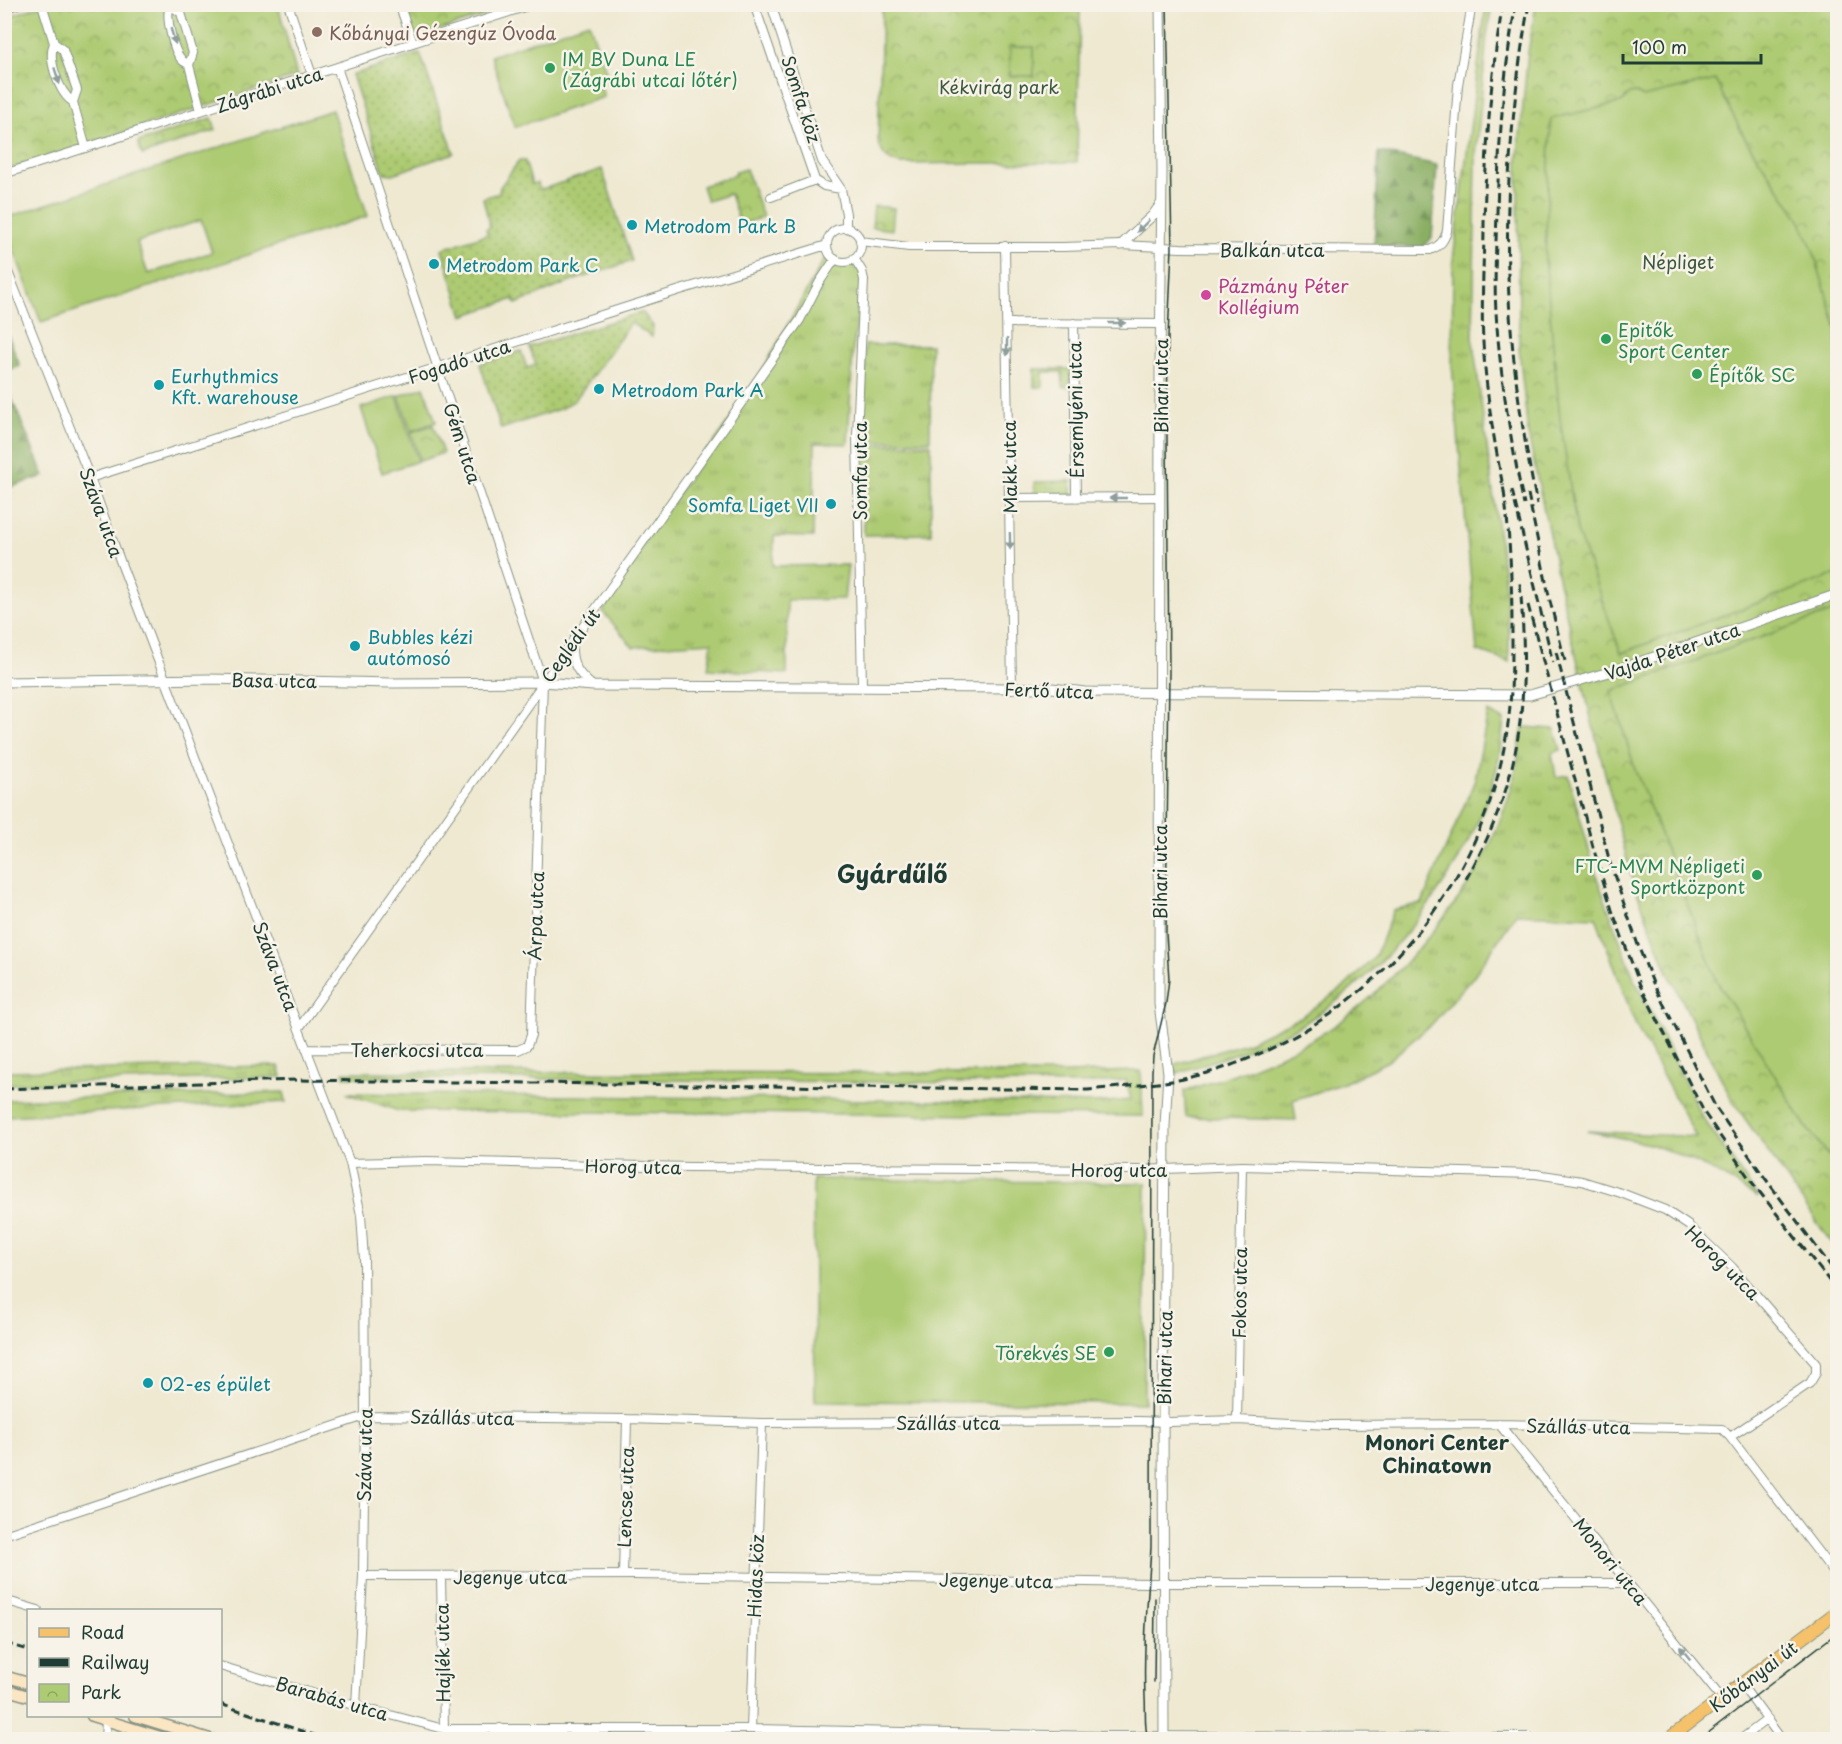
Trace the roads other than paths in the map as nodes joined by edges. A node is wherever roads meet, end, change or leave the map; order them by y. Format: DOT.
graph roads {
  1 [pos="18,4"];
  2 [pos="42,4"];
  3 [pos="288,4"];
  4 [pos="399,4"];
  5 [pos="534,4"];
  6 [pos="754,4"];
  7 [pos="771,4"];
  8 [pos="1160,4"];
  9 [pos="1472,4"];
  10 [pos="169,5"];
  11 [pos="517,7"];
  12 [pos="4,9"];
  13 [pos="413,43"];
  14 [pos="54,44"];
  15 [pos="189,65"];
  16 [pos="337,67"];
  17 [pos="312,75"];
  18 [pos="73,102"];
  19 [pos="201,111"];
  20 [pos="86,148"];
  21 [pos="4,174"];
  22 [pos="815,180"];
  23 [pos="841,189"];
  24 [pos="771,197"];
  25 [pos="1161,204"];
  26 [pos="846,228"];
  27 [pos="860,242"];
  28 [pos="1121,245"];
  29 [pos="827,246"];
  30 [pos="1005,246"];
  31 [pos="1161,247"];
  32 [pos="854,258"];
  33 [pos="835,259"];
  34 [pos="4,262"];
  35 [pos="1007,323"];
  36 [pos="1074,323"];
  37 [pos="1160,324"];
  38 [pos="438,368"];
  39 [pos="90,478"];
  40 [pos="1160,497"];
  41 [pos="1009,498"];
  42 [pos="1076,498"];
  43 [pos="1838,594"];
  44 [pos="572,644"];
  45 [pos="166,680"];
  46 [pos="4,682"];
  47 [pos="543,682"];
  48 [pos="593,686"];
  49 [pos="862,687"];
  50 [pos="1012,689"];
  51 [pos="1159,692"];
  52 [pos="1504,695"];
  53 [pos="299,1028"];
  54 [pos="527,1046"];
  55 [pos="307,1049"];
  56 [pos="350,1163"];
  57 [pos="1242,1166"];
  58 [pos="1165,1170"];
  59 [pos="365,1416"];
  60 [pos="627,1419"];
  61 [pos="1237,1420"];
  62 [pos="1163,1422"];
  63 [pos="762,1423"];
  64 [pos="1499,1424"];
  65 [pos="1730,1437"];
  66 [pos="4,1535"];
  67 [pos="623,1575"];
  68 [pos="363,1576"];
  69 [pos="755,1576"];
  70 [pos="441,1577"];
  71 [pos="1838,1578"];
  72 [pos="1162,1583"];
  73 [pos="1629,1583"];
  74 [pos="4,1600"];
  75 [pos="32,1609"];
  76 [pos="1838,1611"];
  77 [pos="222,1667"];
  78 [pos="4,1676"];
  79 [pos="27,1683"];
  80 [pos="1741,1684"];
  81 [pos="4,1689"];
  82 [pos="27,1696"];
  83 [pos="1722,1699"];
  84 [pos="356,1706"];
  85 [pos="137,1717"];
  86 [pos="106,1718"];
  87 [pos="1768,1719"];
  88 [pos="500,1728"];
  89 [pos="444,1729"];
  90 [pos="750,1729"];
  91 [pos="182,1735"];
  92 [pos="1022,1737"];
  93 [pos="1530,1737"];
  94 [pos="1164,1738"];
  95 [pos="105,1740"];
  96 [pos="170,1740"];
  97 [pos="213,1740"];
  98 [pos="478,1740"];
  99 [pos="500,1740"];
  100 [pos="1667,1740"];
  101 [pos="1740,1740"];
  102 [pos="1782,1740"];
  1 -- 12 [label="street"];
  2 -- 14 [label="street"];
  3 -- 17 [label="street"];
  4 -- 13 [label="street"];
  5 -- 11 [label="street, Zágrábi utca"];
  6 -- 22 [label="street, Somfa köz"];
  7 -- 23 [label="street, Somfa köz"];
  8 -- 25 [label="street, Bihari utca"];
  9 -- 31 [label="street, Balkán utca"];
  10 -- 15 [label="street, one-way"];
  10 -- 15 [label="street"];
  11 -- 13 [label="street, Zágrábi utca"];
  13 -- 16 [label="street, Zágrábi utca"];
  14 -- 18 [label="street"];
  14 -- 18 [label="street, one-way"];
  15 -- 19 [label="street"];
  16 -- 17 [label="street, Zágrábi utca"];
  16 -- 38 [label="street, Gém utca"];
  17 -- 19 [label="street, Zágrábi utca"];
  18 -- 20 [label="street"];
  19 -- 20 [label="street, Zágrábi utca"];
  20 -- 21 [label="street, Zágrábi utca"];
  22 -- 23 [label="street"];
  22 -- 24 [label="street"];
  23 -- 26 [label="street, Somfa köz"];
  25 -- 28 [label="street, one-way"];
  25 -- 31 [label="street, Bihari utca"];
  26 -- 27 [label="street"];
  26 -- 29 [label="street"];
  27 -- 30 [label="street, Balkán utca"];
  27 -- 32 [label="street"];
  28 -- 30 [label="street, Balkán utca"];
  28 -- 31 [label="street, Balkán utca"];
  29 -- 33 [label="street"];
  29 -- 38 [label="street, Fogadó utca"];
  30 -- 35 [label="street, Makk utca"];
  31 -- 37 [label="street, Bihari utca"];
  32 -- 33 [label="street"];
  32 -- 49 [label="street, Somfa utca"];
  33 -- 44 [label="street, Ceglédi út"];
  34 -- 39 [label="street, Száva utca"];
  35 -- 36 [label="street"];
  35 -- 41 [label="street, Makk utca, one-way"];
  36 -- 37 [label="street, one-way"];
  36 -- 42 [label="street, Érsemlyéni utca"];
  37 -- 40 [label="street, Bihari utca"];
  38 -- 39 [label="street, Fogadó utca"];
  38 -- 47 [label="street, Gém utca"];
  39 -- 45 [label="street, Száva utca"];
  40 -- 42 [label="street, one-way"];
  40 -- 51 [label="street, Bihari utca"];
  41 -- 42 [label="street"];
  41 -- 50 [label="street, Makk utca, one-way"];
  43 -- 52 [label="street, Vajda Péter utca"];
  44 -- 47 [label="street, Ceglédi út"];
  44 -- 48 [label="street"];
  45 -- 46 [label="street, Basa utca"];
  45 -- 47 [label="street, Basa utca"];
  45 -- 53 [label="street, Száva utca"];
  47 -- 48 [label="street, Basa utca"];
  47 -- 53 [label="street, Ceglédi út"];
  47 -- 54 [label="street, Árpa utca"];
  48 -- 49 [label="street, Fertő utca"];
  49 -- 50 [label="street, Fertő utca"];
  50 -- 51 [label="street, Fertő utca"];
  51 -- 52 [label="street, Fertő utca"];
  51 -- 58 [label="street, Bihari utca"];
  53 -- 55 [label="street, Száva utca"];
  54 -- 55 [label="street, Teherkocsi utca"];
  55 -- 56 [label="street, Száva utca"];
  56 -- 58 [label="street, Horog utca"];
  56 -- 59 [label="street, Száva utca"];
  57 -- 58 [label="street, Horog utca"];
  57 -- 61 [label="street, Fokos utca"];
  57 -- 65 [label="street, Horog utca"];
  58 -- 62 [label="street, Bihari utca"];
  59 -- 60 [label="street, Szállás utca"];
  59 -- 66 [label="street, Szállás utca"];
  59 -- 68 [label="street, Száva utca"];
  60 -- 63 [label="street, Szállás utca"];
  60 -- 67 [label="street, Lencse utca"];
  61 -- 62 [label="street, Szállás utca"];
  61 -- 64 [label="street, Szállás utca"];
  62 -- 63 [label="street, Szállás utca"];
  62 -- 72 [label="street, Bihari utca"];
  63 -- 69 [label="street, Hidas köz"];
  64 -- 65 [label="street, Szállás utca"];
  64 -- 73 [label="street, Monori utca"];
  65 -- 71 [label="street"];
  67 -- 69 [label="street, Jegenye utca"];
  67 -- 70 [label="street, Jegenye utca"];
  68 -- 70 [label="street, Jegenye utca"];
  68 -- 84 [label="street, Száva utca"];
  69 -- 72 [label="street, Jegenye utca"];
  69 -- 90 [label="street, Hidas köz"];
  70 -- 89 [label="street, Hajlék utca"];
  72 -- 73 [label="street, Jegenye utca"];
  72 -- 94 [label="street, Bihari utca"];
  83 -- 73 [label="street, Monori utca, one-way"];
  74 -- 75 [label="street"];
  76 -- 80 [label="main road, Kőbányai út"];
  77 -- 84 [label="street, Barabás utca"];
  78 -- 79 [label="main road"];
  80 -- 83 [label="main road, Kőbányai út"];
  80 -- 87 [label="street"];
  81 -- 82 [label="main road"];
  83 -- 100 [label="main road, Kőbányai út"];
  84 -- 89 [label="street, Barabás utca"];
  85 -- 91 [label="main road"];
  86 -- 95 [label="street"];
  86 -- 96 [label="main road"];
  87 -- 101 [label="street"];
  87 -- 102 [label="street"];
  88 -- 89 [label="street"];
  88 -- 90 [label="street"];
  88 -- 99 [label="street"];
  89 -- 98 [label="street, Barabás utca"];
  90 -- 92 [label="street"];
  91 -- 97 [label="main road"];
  92 -- 94 [label="street"];
  93 -- 94 [label="street"];
}
